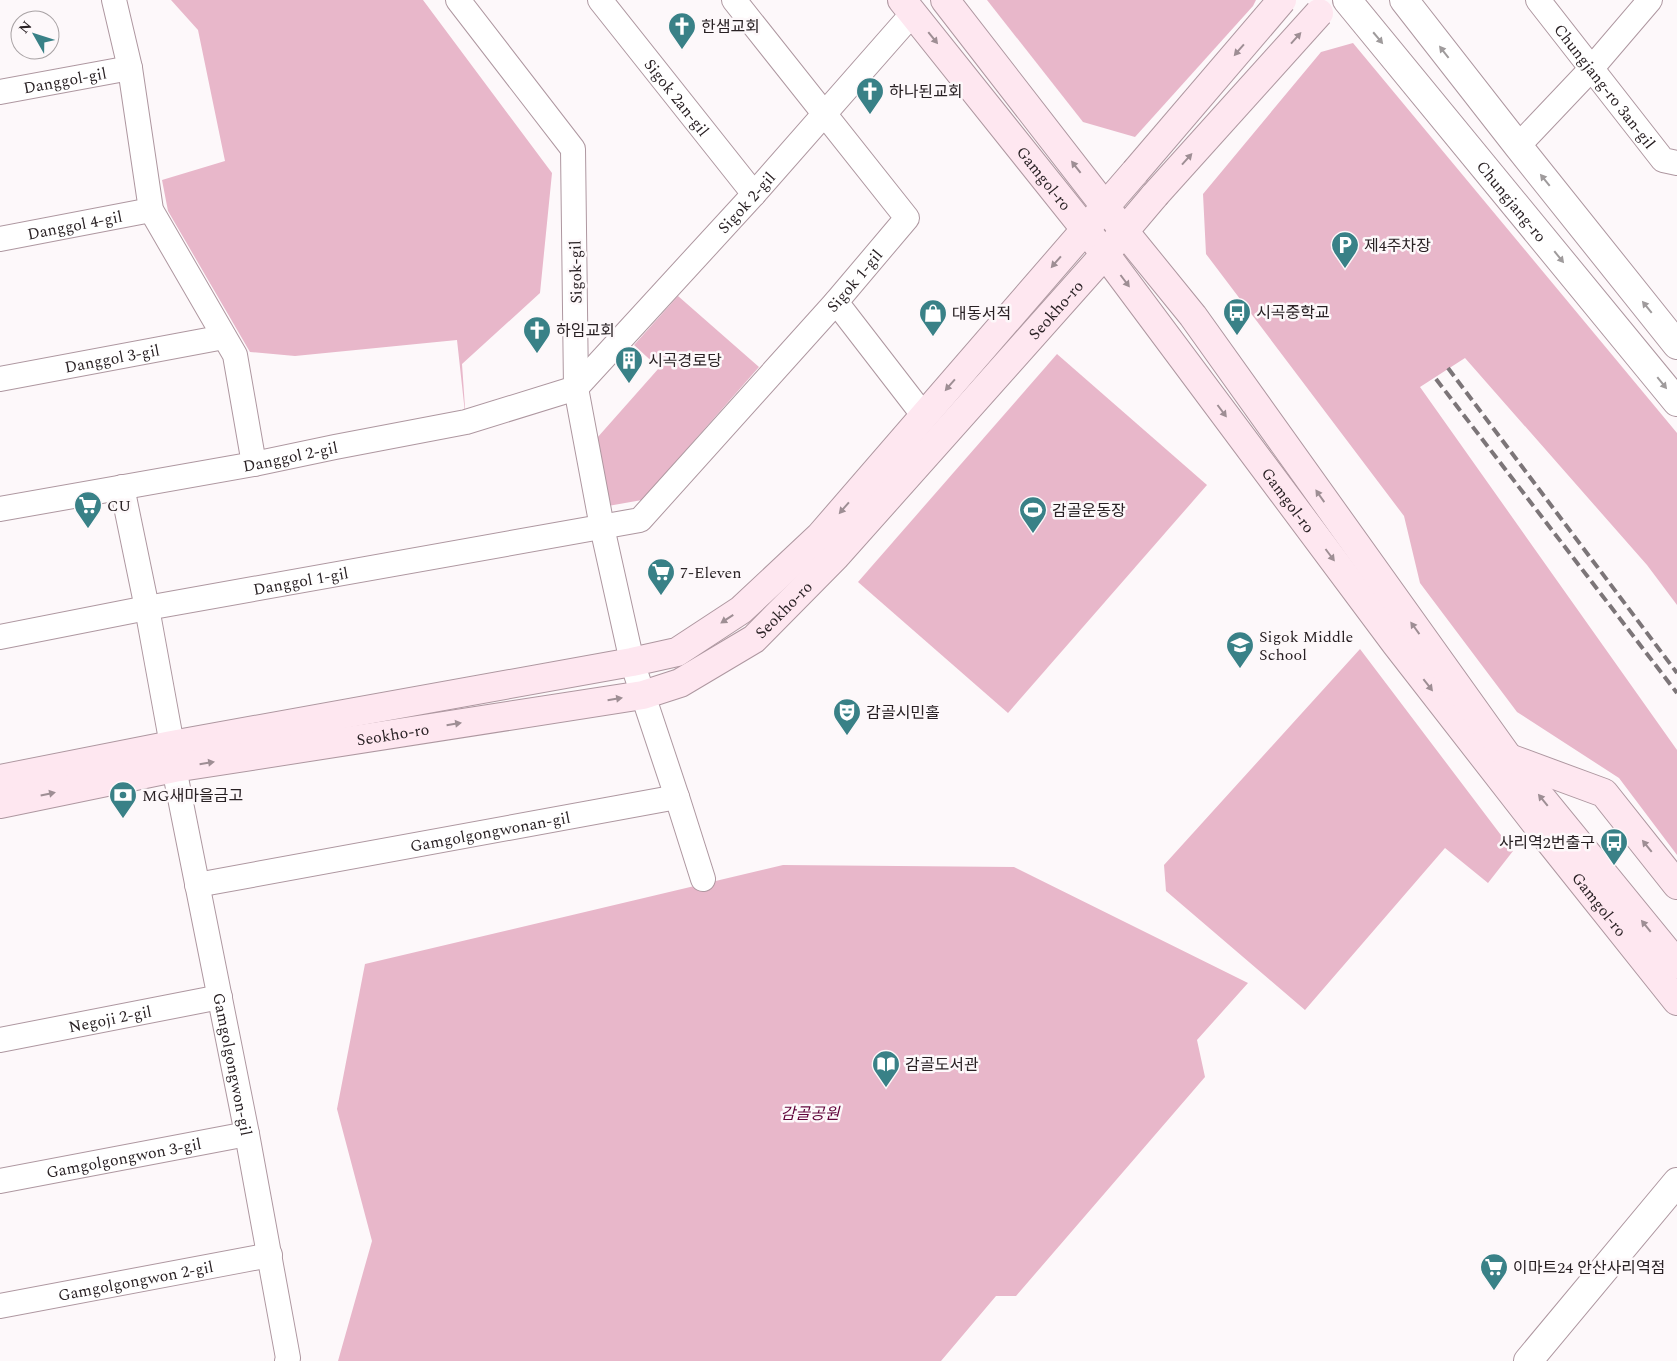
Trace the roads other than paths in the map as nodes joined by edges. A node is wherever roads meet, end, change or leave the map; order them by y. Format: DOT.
graph roads {
  1 [pos="114,0"];
  2 [pos="458,0"];
  3 [pos="600,0"];
  4 [pos="734,0"];
  5 [pos="946,0"];
  6 [pos="1282,0"];
  7 [pos="1347,0"];
  8 [pos="1404,0"];
  9 [pos="1538,0"];
  10 [pos="1650,0"];
  11 [pos="907,6"];
  12 [pos="1325,6"];
  13 [pos="130,68"];
  14 [pos="1591,69"];
  15 [pos="0,92"];
  16 [pos="824,114"];
  17 [pos="1518,146"];
  18 [pos="1677,163"];
  19 [pos="754,194"];
  20 [pos="1106,206"];
  21 [pos="151,210"];
  22 [pos="1085,228"];
  23 [pos="1124,231"];
  24 [pos="0,240"];
  25 [pos="1105,254"];
  26 [pos="836,302"];
  27 [pos="224,336"];
  28 [pos="1677,345"];
  29 [pos="0,379"];
  30 [pos="576,388"];
  31 [pos="1677,402"];
  32 [pos="924,416"];
  33 [pos="254,464"];
  34 [pos="122,487"];
  35 [pos="0,509"];
  36 [pos="602,527"];
  37 [pos="147,608"];
  38 [pos="0,637"];
  39 [pos="632,662"];
  40 [pos="643,695"];
  41 [pos="173,756"];
  42 [pos="1508,757"];
  43 [pos="0,779"];
  44 [pos="677,797"];
  45 [pos="0,804"];
  46 [pos="703,879"];
  47 [pos="1677,884"];
  48 [pos="197,885"];
  49 [pos="1677,964"];
  50 [pos="220,997"];
  51 [pos="1677,1001"];
  52 [pos="0,1040"];
  53 [pos="247,1134"];
  54 [pos="0,1181"];
  55 [pos="1677,1182"];
  56 [pos="270,1255"];
  57 [pos="0,1306"];
  58 [pos="286,1361"];
  59 [pos="1528,1361"];
  1 -- 13 [label="street"];
  2 -- 30 [label="street, Sigok-gil"];
  3 -- 19 [label="street, Sigok 2an-gil"];
  4 -- 16 [label="street, Sigok 1-gil"];
  20 -- 5 [label="main road, Gamgol-ro, one-way"];
  6 -- 20 [label="main road, Seokho-ro, one-way, bridge"];
  7 -- 31 [label="street, Chungjang-ro, one-way"];
  17 -- 8 [label="street, one-way"];
  9 -- 14 [label="street, Chungjang-ro 3an-gil"];
  10 -- 14 [label="street"];
  11 -- 16 [label="street, Sigok 2-gil"];
  11 -- 22 [label="main road, Gamgol-ro, one-way"];
  23 -- 12 [label="main road, Seokho-ro, one-way, bridge"];
  13 -- 15 [label="street, Danggol-gil"];
  13 -- 21 [label="street"];
  14 -- 17 [label="street"];
  14 -- 18 [label="street, Chungjang-ro 3an-gil"];
  16 -- 19 [label="street, Sigok 2-gil"];
  16 -- 26 [label="street, Sigok 1-gil"];
  28 -- 17 [label="street, one-way"];
  19 -- 30 [label="street, Sigok 2-gil"];
  20 -- 22 [label="main road, Seokho-ro"];
  20 -- 23 [label="main road, Gamgol-ro"];
  21 -- 24 [label="street, Danggol 4-gil"];
  21 -- 27 [label="street"];
  22 -- 25 [label="main road, Gamgol-ro"];
  22 -- 32 [label="main road, Seokho-ro, one-way"];
  23 -- 25 [label="main road, Seokho-ro"];
  42 -- 23 [label="main road, Gamgol-ro, one-way"];
  25 -- 40 [label="main road, Seokho-ro"];
  25 -- 51 [label="main road, Gamgol-ro, one-way"];
  26 -- 32 [label="street"];
  26 -- 36 [label="street, Sigok 1-gil"];
  27 -- 29 [label="street, Danggol 3-gil"];
  27 -- 33 [label="street"];
  30 -- 33 [label="street, Danggol 2-gil"];
  30 -- 36 [label="street, Sigok-gil"];
  32 -- 39 [label="main road, Seokho-ro, one-way"];
  33 -- 34 [label="street, Danggol 2-gil"];
  34 -- 35 [label="street, Danggol 2-gil"];
  34 -- 37 [label="street, Gamgolgongwon-gil"];
  36 -- 37 [label="street, Danggol 1-gil"];
  36 -- 39 [label="street, Sigok-gil"];
  37 -- 38 [label="street, Danggol 1-gil"];
  37 -- 41 [label="street, Gamgolgongwon-gil"];
  39 -- 40 [label="street, Sigok-gil"];
  39 -- 41 [label="main road, Seokho-ro"];
  41 -- 40 [label="main road, Seokho-ro, one-way"];
  40 -- 44 [label="street"];
  41 -- 43 [label="main road, Seokho-ro"];
  45 -- 41 [label="main road, Seokho-ro, one-way"];
  41 -- 48 [label="street, Gamgolgongwon-gil"];
  47 -- 42 [label="main road, one-way"];
  49 -- 42 [label="main road, Gamgol-ro, one-way"];
  44 -- 46 [label="street"];
  44 -- 48 [label="street, Gamgolgongwonan-gil"];
  48 -- 50 [label="street, Gamgolgongwon-gil"];
  50 -- 52 [label="street, Negoji 2-gil"];
  50 -- 53 [label="street, Gamgolgongwon-gil"];
  53 -- 54 [label="street, Gamgolgongwon 3-gil"];
  53 -- 56 [label="street, Gamgolgongwon-gil"];
  55 -- 59 [label="street"];
  56 -- 57 [label="street, Gamgolgongwon 2-gil"];
  56 -- 58 [label="street, Gamgolgongwon-gil"];
}
